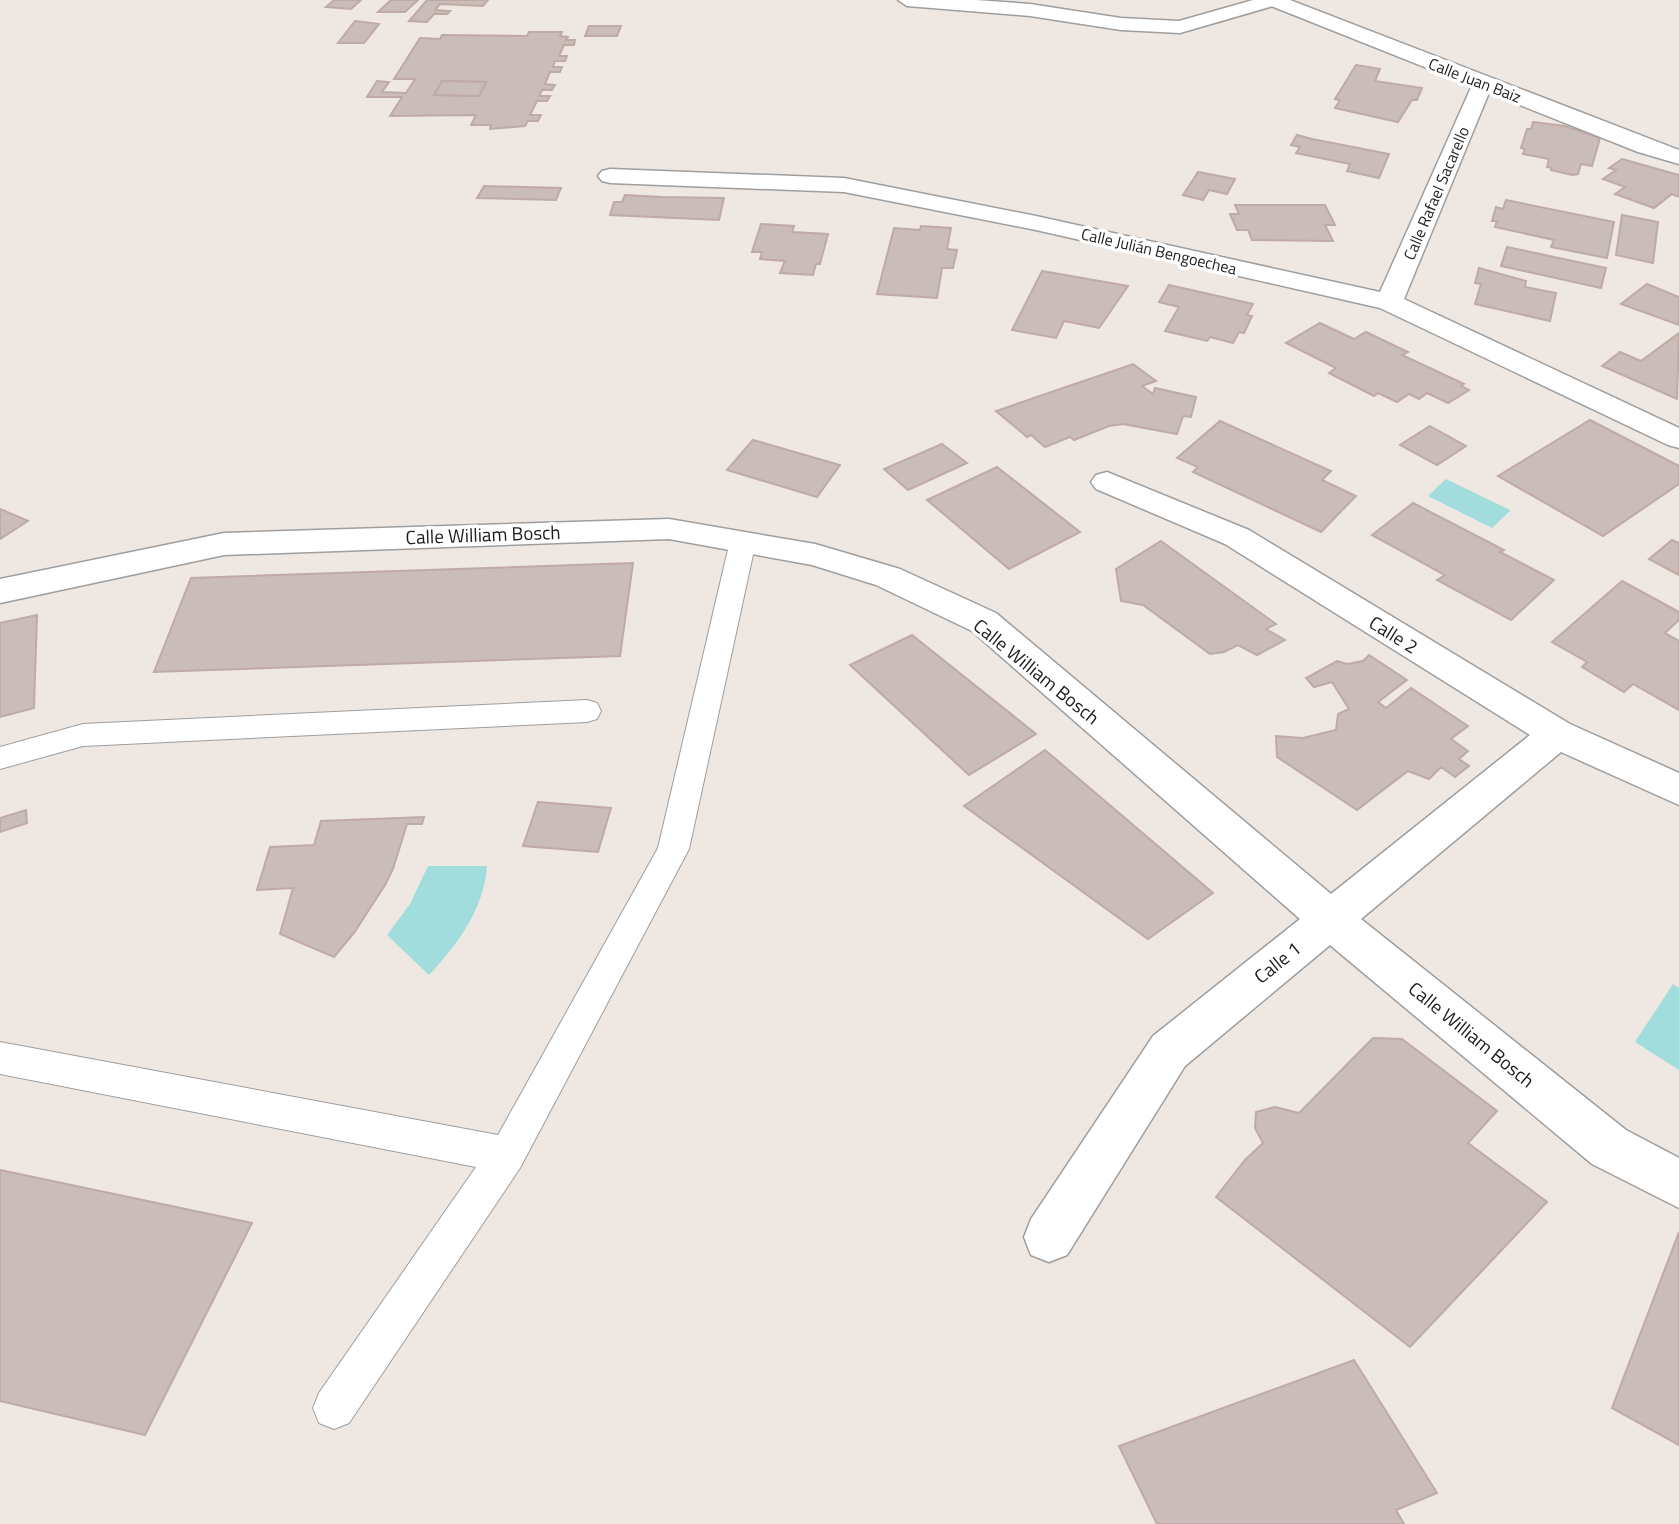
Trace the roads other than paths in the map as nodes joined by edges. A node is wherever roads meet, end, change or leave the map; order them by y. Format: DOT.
graph roads {
  1 [pos="907,0"];
  2 [pos="1273,0"];
  3 [pos="1120,5"];
  4 [pos="1030,10"];
  5 [pos="1191,25"];
  6 [pos="1483,83"];
  7 [pos="1679,157"];
  8 [pos="610,176"];
  9 [pos="1390,302"];
  10 [pos="1679,439"];
  11 [pos="1107,482"];
  12 [pos="743,541"];
  13 [pos="0,591"];
  14 [pos="587,711"];
  15 [pos="1558,734"];
  16 [pos="0,758"];
  17 [pos="1679,790"];
  18 [pos="1330,919"];
  19 [pos="0,1058"];
  20 [pos="507,1154"];
  21 [pos="1679,1184"];
  22 [pos="1049,1237"];
  23 [pos="334,1408"];
  1 -- 4 [label="street"];
  2 -- 5 [label="street"];
  2 -- 6 [label="street, Calle Juan Baiz"];
  3 -- 4 [label="street"];
  4 -- 5 [label="street"];
  4 -- 5 [label="street"];
  6 -- 7 [label="street, Calle Juan Baiz"];
  6 -- 9 [label="street, Calle Rafael Sacarello"];
  8 -- 9 [label="street, Calle Julián Bengoechea"];
  9 -- 10 [label="street, Calle Julián Bengoechea"];
  11 -- 15 [label="street, Calle 2"];
  12 -- 13 [label="street, Calle William Bosch"];
  12 -- 18 [label="street, Calle William Bosch"];
  12 -- 20 [label="lane"];
  14 -- 16 [label="lane"];
  15 -- 17 [label="street, Calle 2"];
  15 -- 18 [label="street, Calle 1"];
  18 -- 21 [label="street, Calle William Bosch"];
  18 -- 22 [label="street, Calle 1"];
  19 -- 20 [label="lane"];
  20 -- 23 [label="lane"];
}
